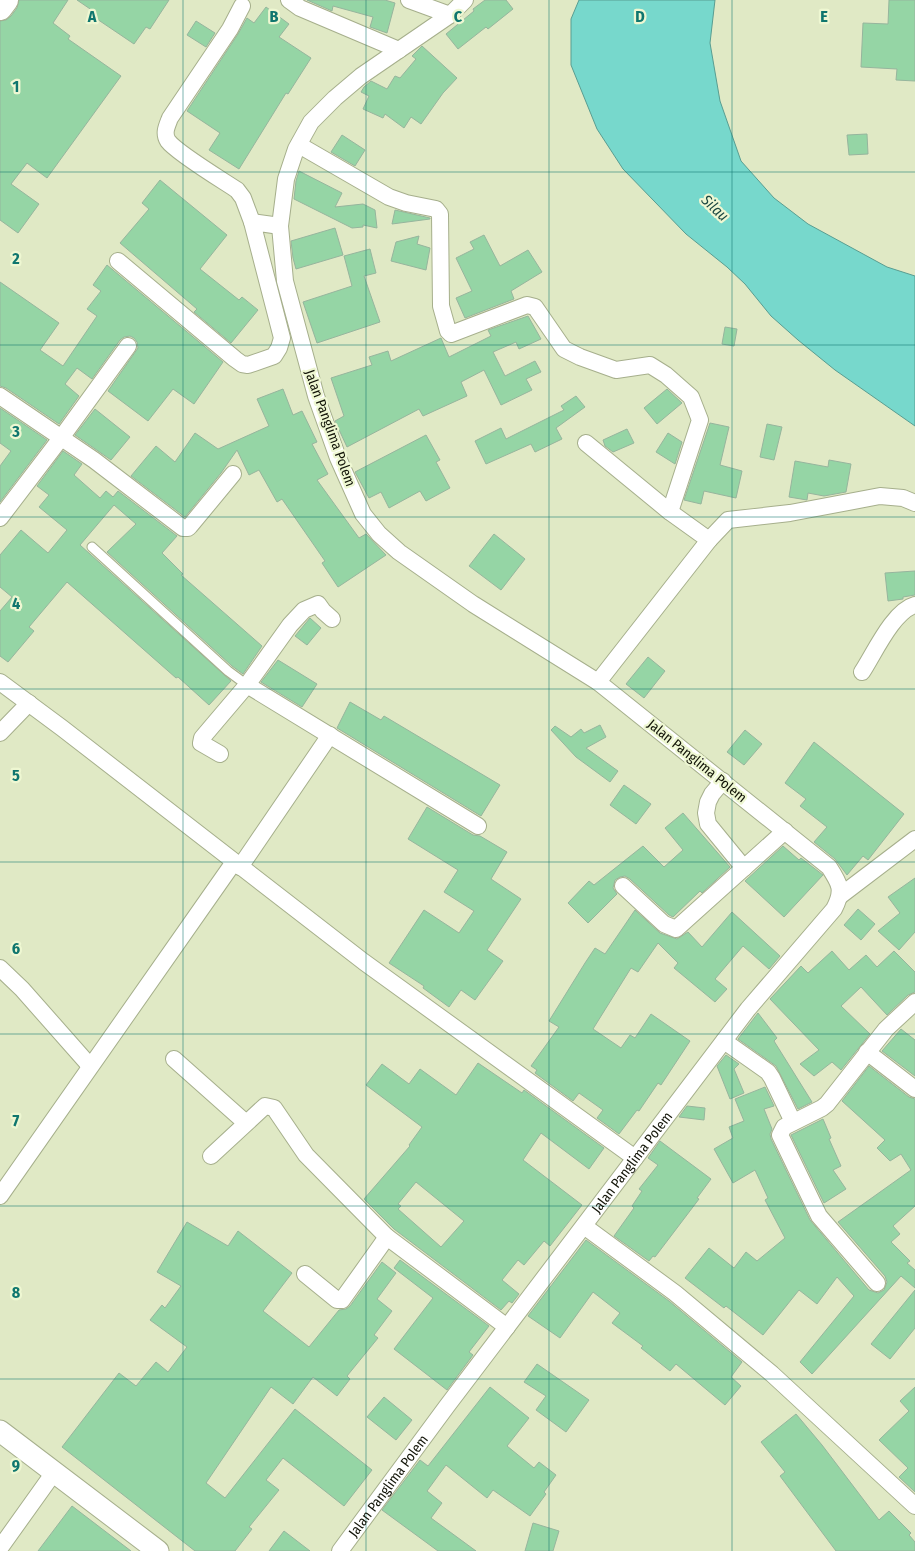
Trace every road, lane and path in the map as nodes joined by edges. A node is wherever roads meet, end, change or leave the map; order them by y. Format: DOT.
graph roads {
  1 [pos="6,0"];
  2 [pos="289,0"];
  3 [pos="409,0"];
  4 [pos="465,0"];
  5 [pos="242,6"];
  6 [pos="0,8"];
  7 [pos="450,15"];
  8 [pos="400,50"];
  9 [pos="299,145"];
  10 [pos="252,222"];
  11 [pos="280,226"];
  12 [pos="118,262"];
  13 [pos="128,346"];
  14 [pos="0,396"];
  15 [pos="62,438"];
  16 [pos="586,443"];
  17 [pos="233,474"];
  18 [pos="915,503"];
  19 [pos="670,512"];
  20 [pos="0,518"];
  21 [pos="709,540"];
  22 [pos="92,547"];
  23 [pos="915,605"];
  24 [pos="332,618"];
  25 [pos="862,672"];
  26 [pos="0,682"];
  27 [pos="598,682"];
  28 [pos="247,685"];
  29 [pos="29,703"];
  30 [pos="0,733"];
  31 [pos="330,735"];
  32 [pos="220,754"];
  33 [pos="723,781"];
  34 [pos="478,826"];
  35 [pos="785,831"];
  36 [pos="915,839"];
  37 [pos="237,864"];
  38 [pos="744,868"];
  39 [pos="623,886"];
  40 [pos="840,896"];
  41 [pos="0,968"];
  42 [pos="915,1002"];
  43 [pos="724,1041"];
  44 [pos="868,1052"];
  45 [pos="174,1059"];
  46 [pos="90,1066"];
  47 [pos="915,1089"];
  48 [pos="793,1122"];
  49 [pos="246,1123"];
  50 [pos="211,1156"];
  51 [pos="635,1158"];
  52 [pos="0,1196"];
  53 [pos="584,1226"];
  54 [pos="387,1237"];
  55 [pos="305,1274"];
  56 [pos="877,1283"];
  57 [pos="507,1327"];
  58 [pos="0,1430"];
  59 [pos="55,1471"];
  60 [pos="915,1506"];
  61 [pos="0,1548"];
  62 [pos="158,1551"];
  63 [pos="340,1551"];
  1 -- 6 [label="main road"];
  2 -- 8 [label="street"];
  3 -- 7 [label="street"];
  4 -- 7 [label="street, Jalan Panglima Polem"];
  5 -- 10 [label="street"];
  7 -- 8 [label="street, Jalan Panglima Polem"];
  8 -- 9 [label="street, Jalan Panglima Polem"];
  9 -- 11 [label="street, Jalan Panglima Polem"];
  9 -- 19 [label="street"];
  10 -- 11 [label="street"];
  10 -- 12 [label="street"];
  11 -- 27 [label="street, Jalan Panglima Polem"];
  13 -- 15 [label="street"];
  14 -- 15 [label="street"];
  15 -- 17 [label="street"];
  15 -- 20 [label="street"];
  16 -- 19 [label="street"];
  18 -- 21 [label="street"];
  19 -- 21 [label="street"];
  21 -- 27 [label="street"];
  22 -- 28 [label="lane"];
  23 -- 25 [label="street"];
  24 -- 28 [label="street"];
  26 -- 29 [label="street"];
  27 -- 33 [label="street, Jalan Panglima Polem"];
  28 -- 31 [label="street"];
  28 -- 32 [label="street"];
  29 -- 30 [label="street"];
  29 -- 37 [label="street"];
  31 -- 34 [label="street"];
  31 -- 37 [label="street"];
  33 -- 35 [label="street, Jalan Panglima Polem"];
  33 -- 38 [label="street"];
  35 -- 38 [label="street"];
  35 -- 40 [label="street, Jalan Panglima Polem"];
  36 -- 40 [label="street"];
  37 -- 46 [label="street"];
  37 -- 51 [label="street"];
  38 -- 39 [label="street"];
  40 -- 43 [label="street, Jalan Panglima Polem"];
  41 -- 46 [label="street"];
  42 -- 44 [label="street"];
  43 -- 48 [label="street"];
  43 -- 51 [label="street, Jalan Panglima Polem"];
  44 -- 47 [label="street"];
  44 -- 48 [label="street"];
  45 -- 49 [label="street"];
  46 -- 52 [label="street"];
  48 -- 56 [label="street"];
  49 -- 50 [label="street"];
  49 -- 54 [label="street"];
  51 -- 53 [label="street, Jalan Panglima Polem"];
  53 -- 57 [label="street, Jalan Panglima Polem"];
  53 -- 60 [label="street"];
  54 -- 55 [label="street"];
  54 -- 57 [label="street"];
  57 -- 63 [label="street, Jalan Panglima Polem"];
  58 -- 59 [label="street"];
  59 -- 61 [label="street"];
  59 -- 62 [label="street"];
}
